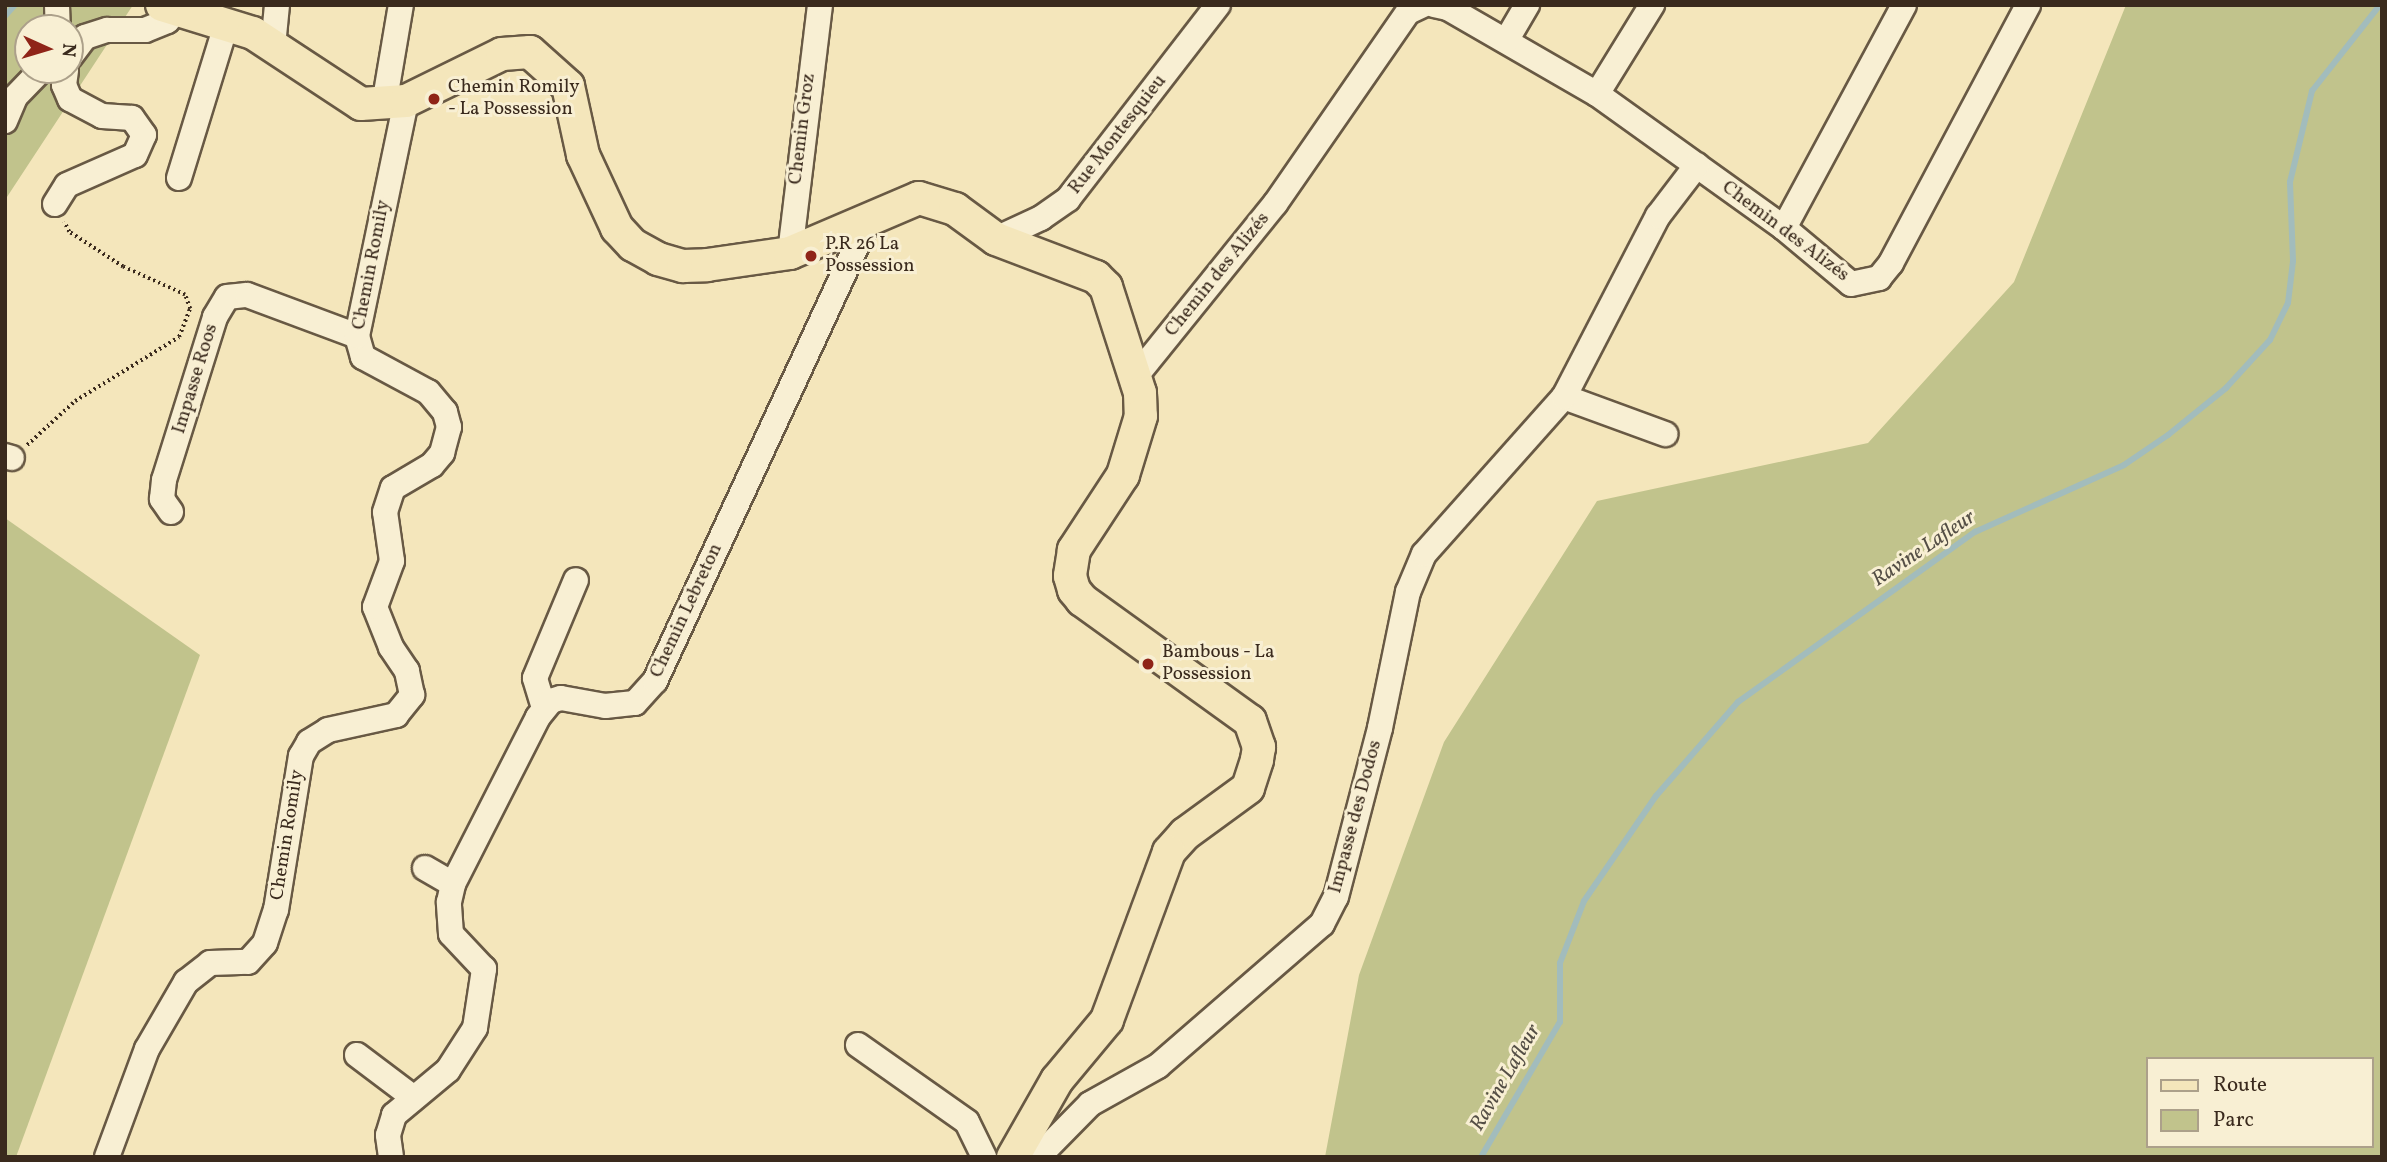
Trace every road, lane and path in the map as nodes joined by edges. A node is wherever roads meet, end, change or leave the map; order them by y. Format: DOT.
graph roads {
  1 [pos="276,5"];
  2 [pos="401,5"];
  3 [pos="820,5"];
  4 [pos="1218,5"];
  5 [pos="1423,5"];
  6 [pos="1434,5"];
  7 [pos="1527,5"];
  8 [pos="1652,5"];
  9 [pos="1904,5"];
  10 [pos="2028,5"];
  11 [pos="171,7"];
  12 [pos="227,22"];
  13 [pos="84,38"];
  14 [pos="1506,41"];
  15 [pos="273,46"];
  16 [pos="28,84"];
  17 [pos="64,84"];
  18 [pos="1597,94"];
  19 [pos="395,103"];
  20 [pos="5,121"];
  21 [pos="1696,165"];
  22 [pos="179,178"];
  23 [pos="55,204"];
  24 [pos="868,221"];
  25 [pos="1784,228"];
  26 [pos="996,239"];
  27 [pos="790,253"];
  28 [pos="357,336"];
  29 [pos="1136,376"];
  30 [pos="1563,397"];
  31 [pos="1665,434"];
  32 [pos="9,457"];
  33 [pos="171,512"];
  34 [pos="576,580"];
  35 [pos="544,708"];
  36 [pos="425,868"];
  37 [pos="453,884"];
  38 [pos="858,1045"];
  39 [pos="357,1055"];
  40 [pos="414,1098"];
  41 [pos="107,1157"];
  42 [pos="391,1157"];
  43 [pos="984,1157"];
  44 [pos="1013,1157"];
  45 [pos="1038,1157"];
  1 -- 15 [label="street"];
  2 -- 19 [label="street, Chemin Romily"];
  3 -- 27 [label="street, Chemin Groz"];
  4 -- 26 [label="street, Rue Montesquieu"];
  5 -- 29 [label="street, Chemin des Alizés"];
  6 -- 14 [label="street, Chemin des Alizés"];
  7 -- 14 [label="street"];
  8 -- 18 [label="street"];
  9 -- 25 [label="street"];
  10 -- 25 [label="street, Chemin des Alizés"];
  11 -- 12 [label="main road"];
  11 -- 13 [label="street"];
  12 -- 15 [label="main road"];
  12 -- 22 [label="street"];
  14 -- 18 [label="street, Chemin des Alizés"];
  15 -- 19 [label="main road"];
  16 -- 20 [label="street"];
  17 -- 23 [label="street"];
  18 -- 21 [label="street, Chemin des Alizés"];
  19 -- 27 [label="main road"];
  19 -- 28 [label="street, Chemin Romily"];
  21 -- 25 [label="street, Chemin des Alizés"];
  21 -- 30 [label="street, Impasse des Dodos"];
  23 -- 32 [label="path"];
  24 -- 26 [label="main road"];
  24 -- 27 [label="main road"];
  24 -- 35 [label="street, Chemin Lebreton"];
  26 -- 29 [label="main road"];
  28 -- 33 [label="street, Impasse Roos"];
  28 -- 41 [label="street, Chemin Romily"];
  29 -- 44 [label="main road"];
  30 -- 31 [label="street"];
  30 -- 45 [label="street, Impasse des Dodos"];
  34 -- 35 [label="street"];
  35 -- 37 [label="street"];
  36 -- 37 [label="street"];
  37 -- 40 [label="street"];
  38 -- 43 [label="street"];
  39 -- 40 [label="street"];
  40 -- 42 [label="street"];
}
